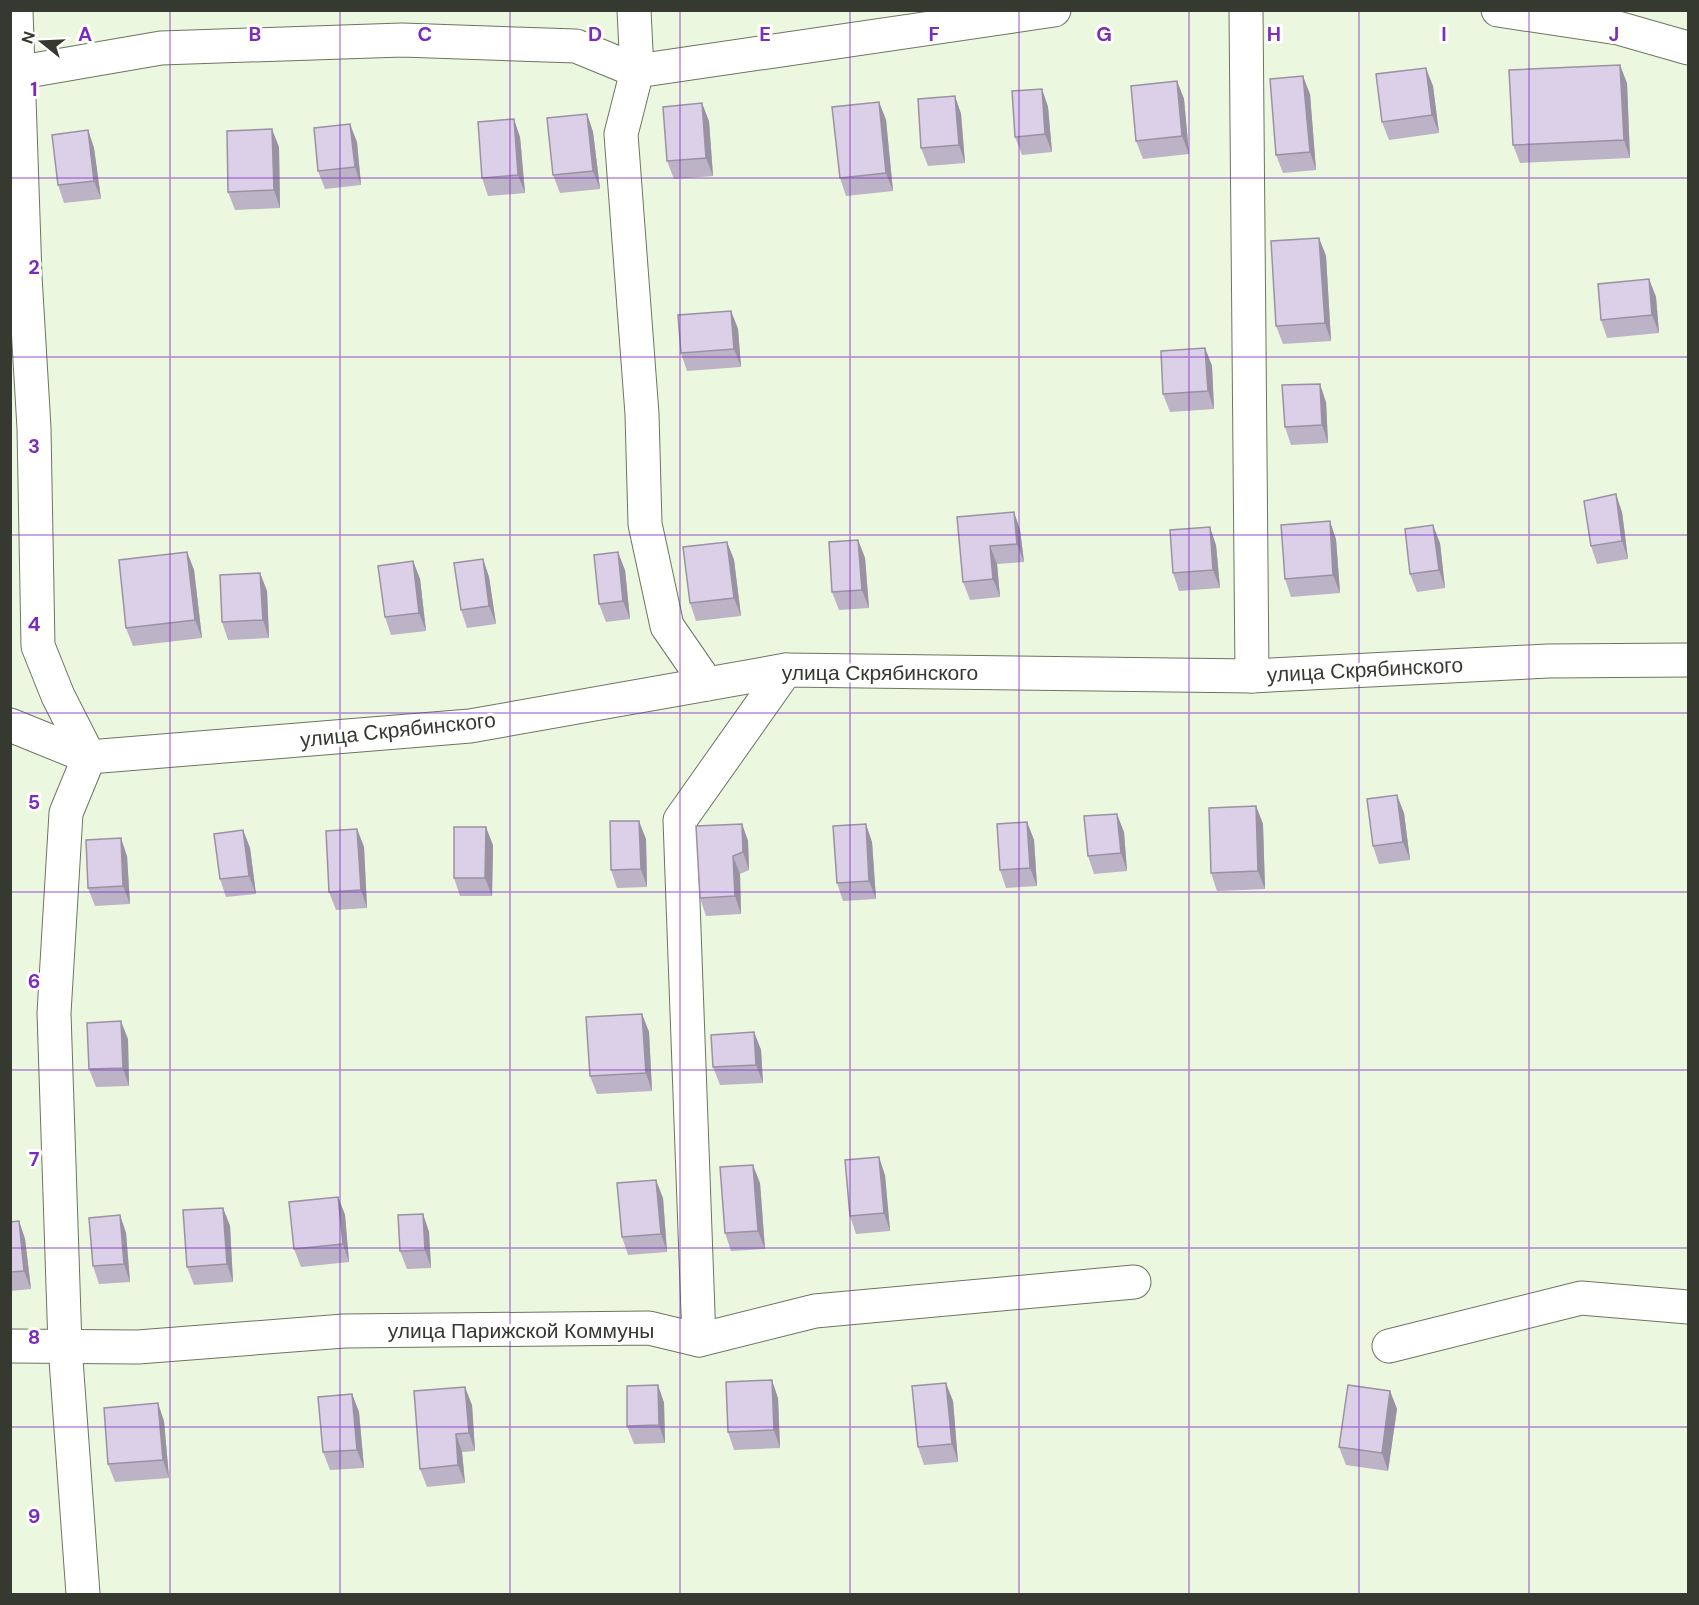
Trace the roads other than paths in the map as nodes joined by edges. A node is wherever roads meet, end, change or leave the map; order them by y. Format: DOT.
graph roads {
  1 [pos="16,10"];
  2 [pos="634,10"];
  3 [pos="1054,10"];
  4 [pos="1246,10"];
  5 [pos="1498,10"];
  6 [pos="1689,48"];
  7 [pos="637,71"];
  8 [pos="14,75"];
  9 [pos="1689,660"];
  10 [pos="786,670"];
  11 [pos="1252,676"];
  12 [pos="707,684"];
  13 [pos="10,725"];
  14 [pos="89,757"];
  15 [pos="1134,1282"];
  16 [pos="1689,1307"];
  17 [pos="699,1340"];
  18 [pos="10,1346"];
  19 [pos="65,1346"];
  20 [pos="1389,1346"];
  21 [pos="83,1594"];
  1 -- 8 [label="street"];
  2 -- 7 [label="street"];
  3 -- 7 [label="street"];
  4 -- 11 [label="street"];
  5 -- 6 [label="street"];
  7 -- 8 [label="street"];
  7 -- 12 [label="street"];
  8 -- 14 [label="street"];
  9 -- 11 [label="street, улица Скрябинского"];
  10 -- 11 [label="street, улица Скрябинского"];
  10 -- 12 [label="street, улица Скрябинского"];
  10 -- 17 [label="street"];
  12 -- 14 [label="street, улица Скрябинского"];
  13 -- 14 [label="street, улица Скрябинского"];
  14 -- 19 [label="street"];
  15 -- 17 [label="street, улица Парижской Коммуны"];
  16 -- 20 [label="street"];
  17 -- 19 [label="street, улица Парижской Коммуны"];
  18 -- 19 [label="street, улица Парижской Коммуны"];
  19 -- 21 [label="street"];
}
